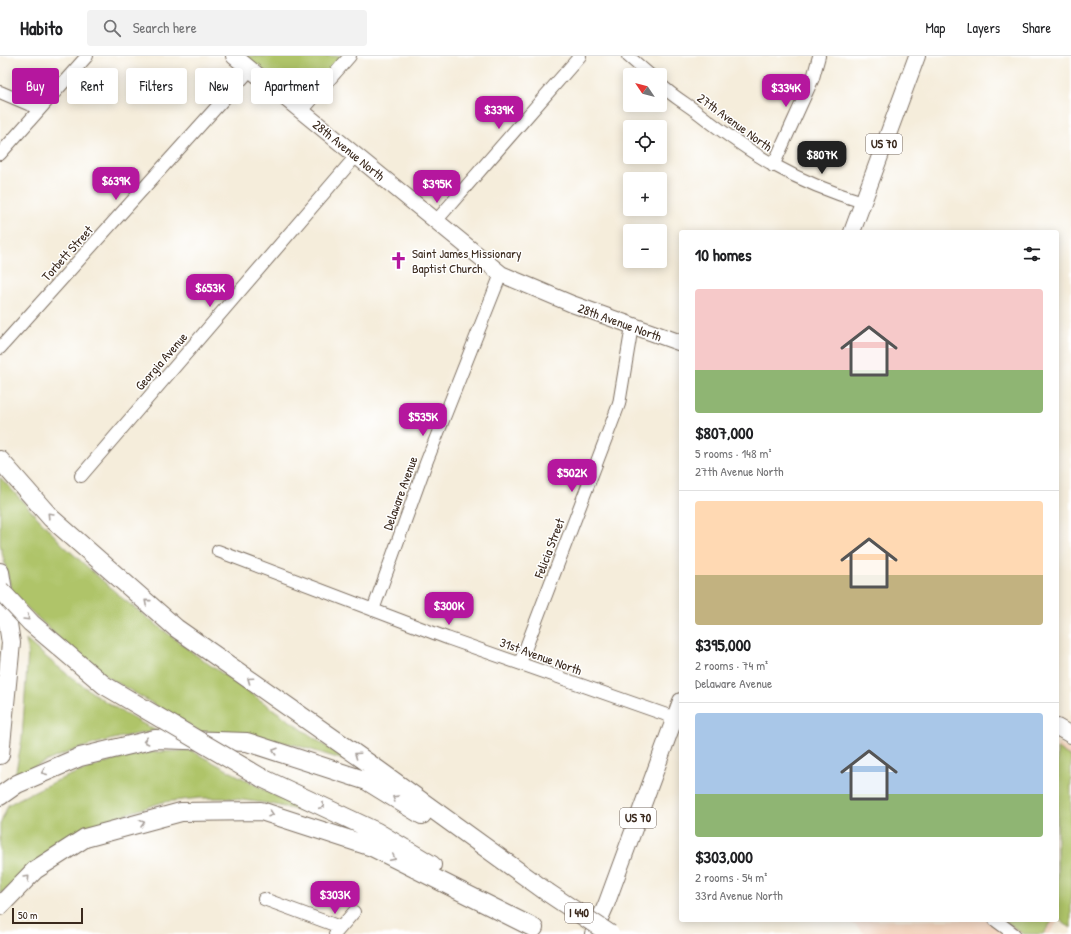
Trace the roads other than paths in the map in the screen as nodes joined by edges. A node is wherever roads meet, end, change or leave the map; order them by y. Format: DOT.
graph roads {
  1 [pos="87,56"];
  2 [pos="234,56"];
  3 [pos="350,56"];
  4 [pos="580,56"];
  5 [pos="628,56"];
  6 [pos="819,56"];
  7 [pos="917,56"];
  8 [pos="642,68"];
  9 [pos="250,70"];
  10 [pos="667,89"];
  11 [pos="0,92"];
  12 [pos="40,109"];
  13 [pos="302,111"];
  14 [pos="0,154"];
  15 [pos="356,156"];
  16 [pos="773,166"];
  17 [pos="863,202"];
  18 [pos="436,221"];
  19 [pos="853,230"];
  20 [pos="501,274"];
  21 [pos="632,326"];
  22 [pos="679,342"];
  23 [pos="0,348"];
  24 [pos="0,460"];
  25 [pos="81,476"];
  26 [pos="218,552"];
  27 [pos="0,572"];
  28 [pos="0,590"];
  29 [pos="373,610"];
  30 [pos="520,663"];
  31 [pos="678,719"];
  32 [pos="1059,728"];
  33 [pos="1071,735"];
  34 [pos="0,755"];
  35 [pos="0,796"];
  36 [pos="547,892"];
  37 [pos="264,899"];
  38 [pos="0,906"];
  39 [pos="354,912"];
  40 [pos="998,922"];
  41 [pos="338,930"];
  42 [pos="538,931"];
  43 [pos="594,934"];
  44 [pos="610,934"];
  45 [pos="1014,934"];
  1 -- 12 [label="street"];
  2 -- 9 [label="main road, 28th Avenue North"];
  3 -- 13 [label="street"];
  4 -- 18 [label="street"];
  5 -- 8 [label="street"];
  6 -- 16 [label="street"];
  7 -- 17 [label="main road, US 70"];
  9 -- 13 [label="main road, 28th Avenue North"];
  9 -- 23 [label="street, Torbett Street"];
  10 -- 16 [label="street, 27th Avenue North"];
  11 -- 12 [label="street"];
  12 -- 14 [label="street"];
  13 -- 15 [label="main road, 28th Avenue North"];
  15 -- 18 [label="main road, 28th Avenue North"];
  15 -- 25 [label="street, Georgia Avenue"];
  16 -- 17 [label="street, 27th Avenue North"];
  17 -- 19 [label="main road, US 70"];
  18 -- 20 [label="main road, 28th Avenue North"];
  20 -- 21 [label="main road, 28th Avenue North"];
  20 -- 29 [label="street, Delaware Avenue"];
  21 -- 22 [label="main road, 28th Avenue North"];
  21 -- 30 [label="street, Felicia Street"];
  36 -- 24 [label="highway, one-way"];
  26 -- 29 [label="street, 31st Avenue North"];
  27 -- 34 [label="highway"];
  28 -- 42 [label="highway, one-way, bridge"];
  29 -- 30 [label="street, 31st Avenue North"];
  30 -- 31 [label="street, 31st Avenue North"];
  31 -- 43 [label="main road, US 70"];
  32 -- 33 [label="main road"];
  36 -- 35 [label="highway, one-way"];
  36 -- 44 [label="highway, I 440, bridge"];
  37 -- 41 [label="street"];
  38 -- 42 [label="highway, one-way"];
  39 -- 41 [label="street"];
  40 -- 45 [label="street"];
}
